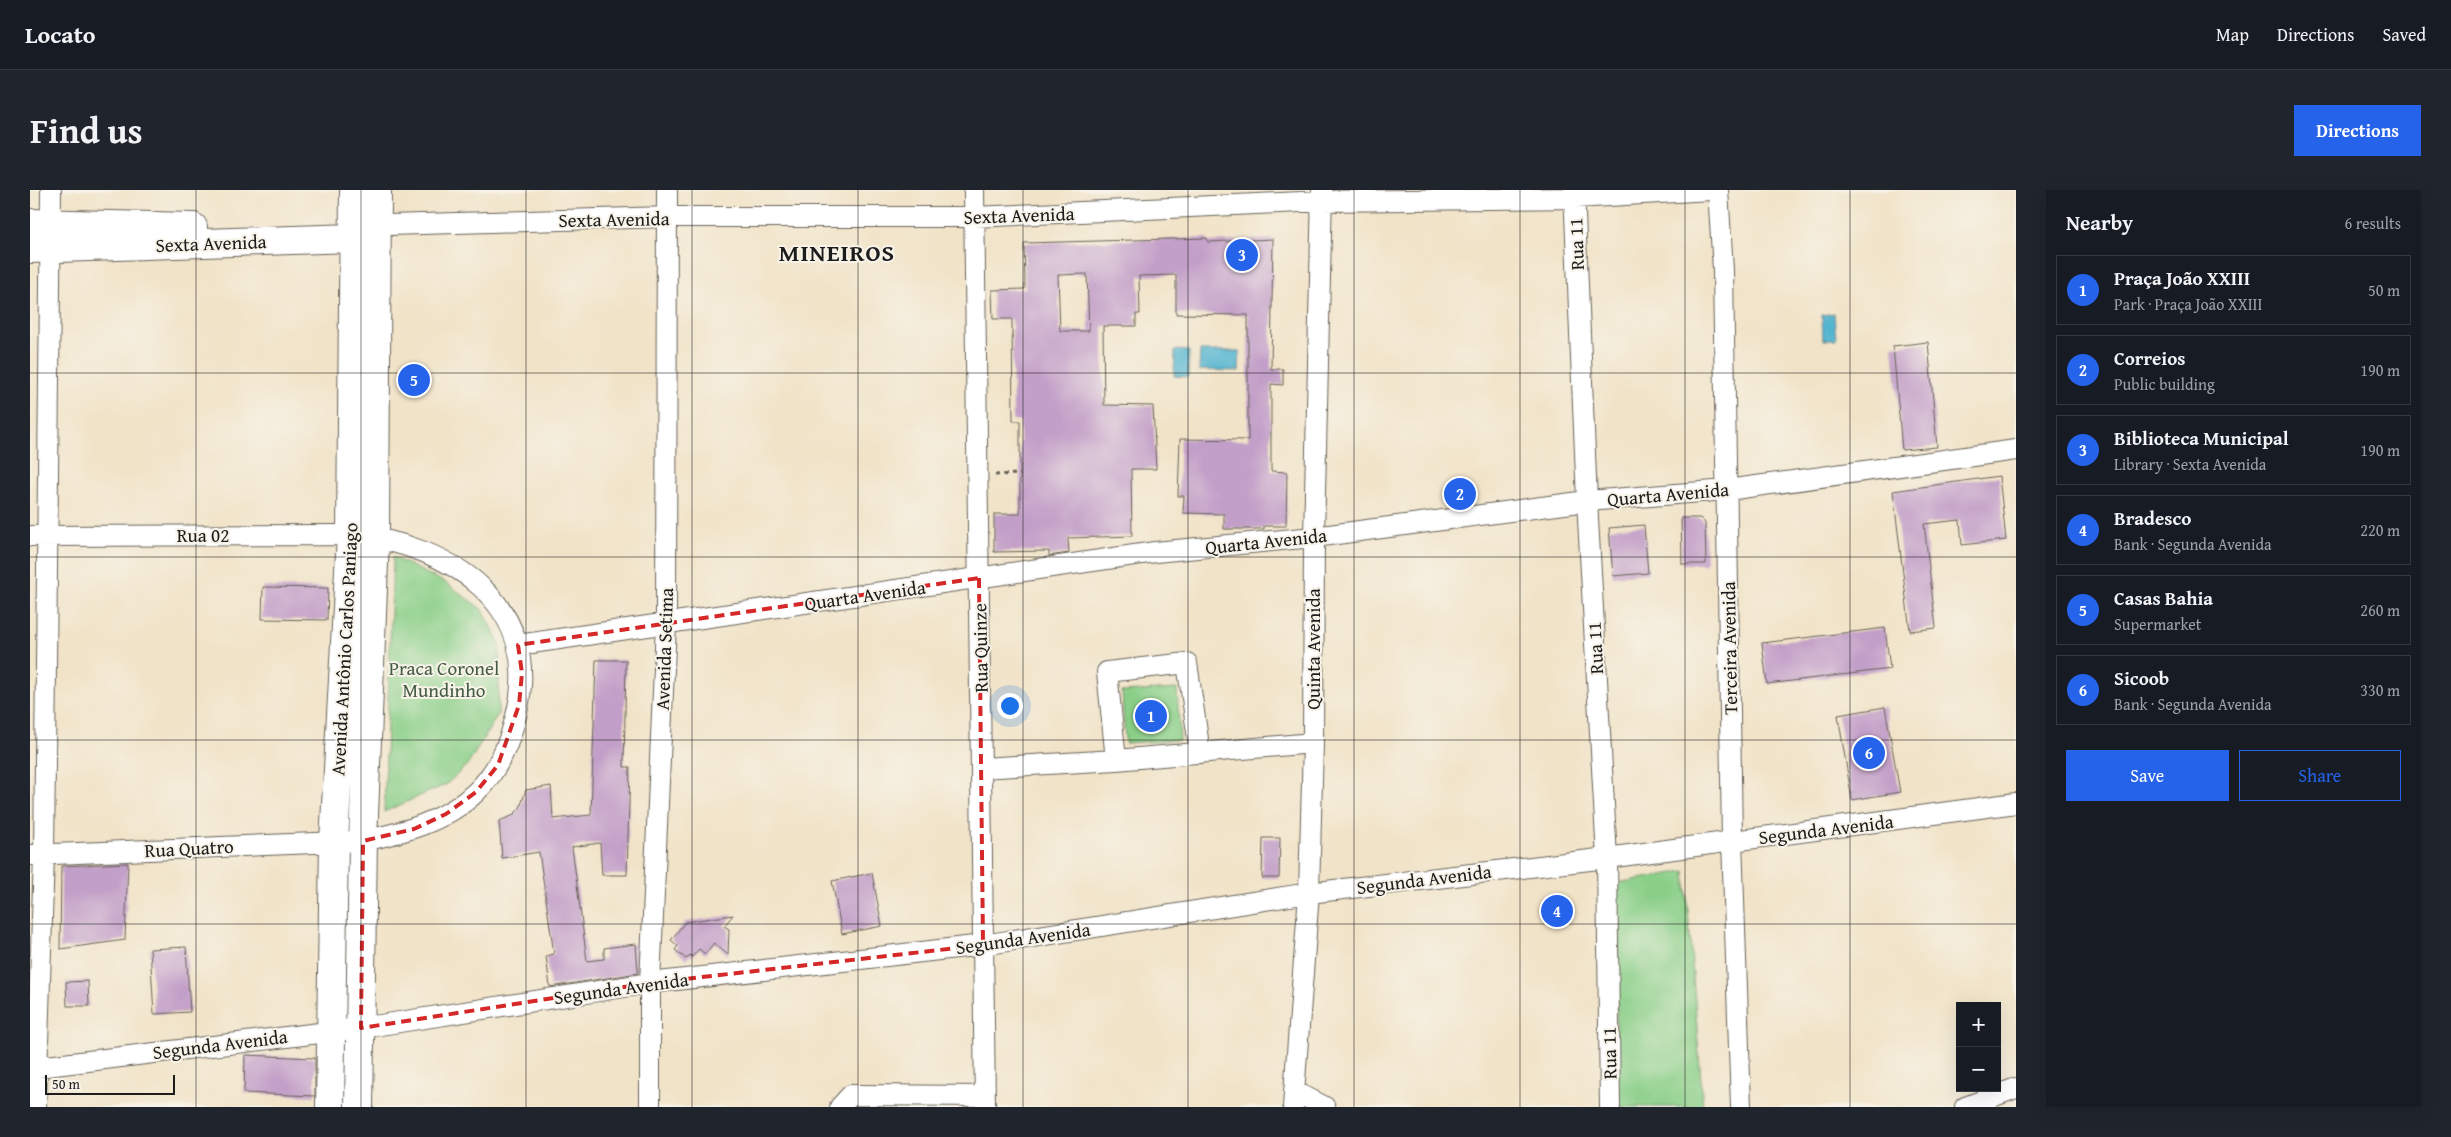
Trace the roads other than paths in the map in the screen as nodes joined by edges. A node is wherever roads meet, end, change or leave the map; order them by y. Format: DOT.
graph roads {
  1 [pos="51,190"];
  2 [pos="354,190"];
  3 [pos="378,190"];
  4 [pos="667,190"];
  5 [pos="974,190"];
  6 [pos="1710,190"];
  7 [pos="1718,190"];
  8 [pos="1574,194"];
  9 [pos="1322,196"];
  10 [pos="667,217"];
  11 [pos="974,217"];
  12 [pos="40,222"];
  13 [pos="369,228"];
  14 [pos="211,235"];
  15 [pos="41,249"];
  16 [pos="2016,450"];
  17 [pos="1727,490"];
  18 [pos="1587,502"];
  19 [pos="39,536"];
  20 [pos="363,536"];
  21 [pos="1314,537"];
  22 [pos="979,578"];
  23 [pos="666,624"];
  24 [pos="518,645"];
  25 [pos="1313,743"];
  26 [pos="1200,753"];
  27 [pos="1116,760"];
  28 [pos="981,768"];
  29 [pos="2016,803"];
  30 [pos="1732,840"];
  31 [pos="334,841"];
  32 [pos="363,841"];
  33 [pos="37,855"];
  34 [pos="1606,858"];
  35 [pos="1309,893"];
  36 [pos="983,945"];
  37 [pos="650,982"];
  38 [pos="361,1028"];
  39 [pos="332,1030"];
  40 [pos="33,1068"];
  41 [pos="2016,1088"];
  42 [pos="1294,1099"];
  43 [pos="985,1101"];
  44 [pos="36,1107"];
  45 [pos="330,1107"];
  46 [pos="360,1107"];
  47 [pos="650,1107"];
  48 [pos="840,1107"];
  49 [pos="1325,1107"];
  50 [pos="1610,1107"];
  51 [pos="1741,1107"];
  52 [pos="1965,1107"];
  1 -- 12 [label="street"];
  2 -- 13 [label="main road, Avenida Antônio Carlos Paniago"];
  3 -- 13 [label="main road, Avenida Antônio Carlos Paniago"];
  4 -- 10 [label="street, Avenida Setima"];
  5 -- 11 [label="street, Rua Quinze"];
  6 -- 8 [label="street, Sexta Avenida"];
  7 -- 17 [label="street, Terceira Avenida"];
  8 -- 9 [label="street, Sexta Avenida"];
  8 -- 18 [label="street, Rua 11"];
  9 -- 11 [label="street, Sexta Avenida"];
  9 -- 21 [label="street, Quinta Avenida"];
  10 -- 11 [label="street, Sexta Avenida"];
  10 -- 13 [label="street, Sexta Avenida"];
  10 -- 23 [label="street, Avenida Setima"];
  11 -- 22 [label="street, Rua Quinze"];
  12 -- 14 [label="main road, Sexta Avenida"];
  12 -- 15 [label="street"];
  13 -- 14 [label="main road, Sexta Avenida"];
  13 -- 20 [label="main road, Avenida Antônio Carlos Paniago"];
  14 -- 15 [label="main road, Sexta Avenida"];
  15 -- 19 [label="street"];
  16 -- 17 [label="street, Quarta Avenida"];
  17 -- 18 [label="street, Quarta Avenida"];
  17 -- 30 [label="street, Terceira Avenida"];
  18 -- 21 [label="street, Quarta Avenida"];
  18 -- 34 [label="street, Rua 11"];
  19 -- 20 [label="street, Rua 02"];
  19 -- 33 [label="street"];
  20 -- 24 [label="street, Rua 02"];
  20 -- 31 [label="main road, Avenida Antônio Carlos Paniago"];
  20 -- 32 [label="main road, Avenida Antônio Carlos Paniago"];
  21 -- 22 [label="street, Quarta Avenida"];
  21 -- 25 [label="street, Quinta Avenida"];
  22 -- 23 [label="street, Quarta Avenida"];
  22 -- 28 [label="street, Rua Quinze"];
  23 -- 24 [label="street, Quarta Avenida"];
  23 -- 37 [label="street, Avenida Setima"];
  24 -- 32 [label="street, Rua Quatro"];
  25 -- 26 [label="street"];
  25 -- 35 [label="street, Quinta Avenida"];
  26 -- 27 [label="street"];
  26 -- 27 [label="street"];
  27 -- 28 [label="street"];
  28 -- 36 [label="street, Rua Quinze"];
  29 -- 30 [label="street, Segunda Avenida"];
  30 -- 34 [label="street, Segunda Avenida"];
  30 -- 51 [label="street, Terceira Avenida"];
  31 -- 32 [label="street, Rua Quatro"];
  31 -- 33 [label="street, Rua Quatro"];
  31 -- 39 [label="main road, Avenida Antônio Carlos Paniago"];
  32 -- 38 [label="main road, Avenida Antônio Carlos Paniago"];
  33 -- 40 [label="street"];
  34 -- 35 [label="street, Segunda Avenida"];
  34 -- 50 [label="street, Rua 11"];
  35 -- 36 [label="street, Segunda Avenida"];
  35 -- 42 [label="street, Quinta Avenida"];
  36 -- 37 [label="street, Segunda Avenida"];
  36 -- 43 [label="street, Rua Quinze"];
  37 -- 38 [label="street, Segunda Avenida"];
  37 -- 47 [label="street, Avenida Setima"];
  38 -- 39 [label="street, Segunda Avenida"];
  38 -- 46 [label="main road, Avenida Antônio Carlos Paniago"];
  39 -- 40 [label="street, Segunda Avenida"];
  39 -- 45 [label="main road, Avenida Antônio Carlos Paniago"];
  40 -- 44 [label="street"];
  41 -- 52 [label="street"];
  42 -- 49 [label="street"];
  43 -- 48 [label="street"];
}
